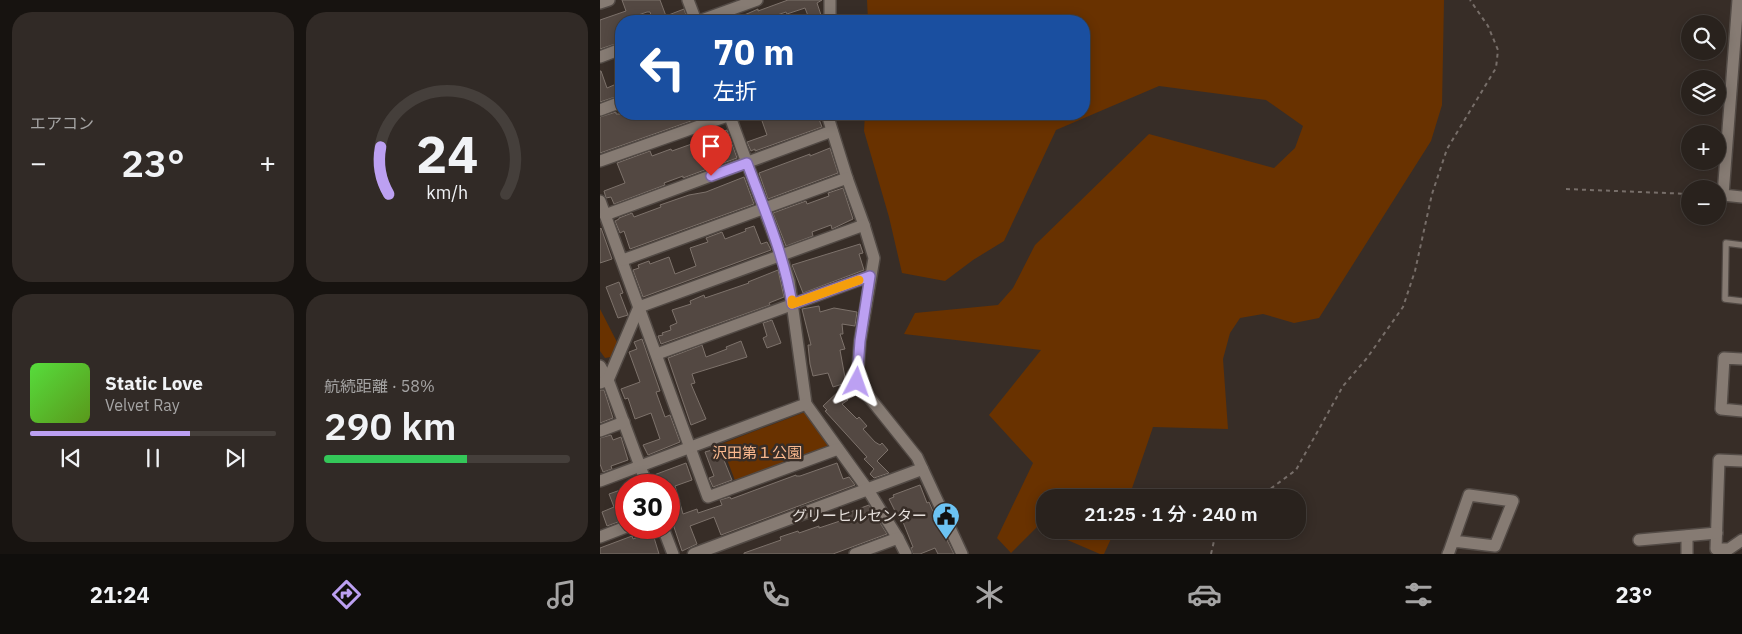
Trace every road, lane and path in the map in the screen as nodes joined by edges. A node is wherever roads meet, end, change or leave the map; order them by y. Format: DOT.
graph roads {
  1 [pos="609,0"];
  2 [pos="688,0"];
  3 [pos="757,0"];
  4 [pos="830,0"];
  5 [pos="1470,0"];
  6 [pos="1738,0"];
  7 [pos="600,3"];
  8 [pos="694,15"];
  9 [pos="714,15"];
  10 [pos="830,15"];
  11 [pos="1739,29"];
  12 [pos="615,51"];
  13 [pos="600,57"];
  14 [pos="615,104"];
  15 [pos="600,110"];
  16 [pos="714,120"];
  17 [pos="732,120"];
  18 [pos="829,120"];
  19 [pos="832,131"];
  20 [pos="600,162"];
  21 [pos="747,163"];
  22 [pos="847,178"];
  23 [pos="1566,189"];
  24 [pos="1681,194"];
  25 [pos="1742,197"];
  26 [pos="600,201"];
  27 [pos="764,208"];
  28 [pos="605,214"];
  29 [pos="864,225"];
  30 [pos="1742,245"];
  31 [pos="781,255"];
  32 [pos="623,260"];
  33 [pos="870,276"];
  34 [pos="1742,301"];
  35 [pos="792,304"];
  36 [pos="639,307"];
  37 [pos="657,354"];
  38 [pos="1742,359"];
  39 [pos="600,366"];
  40 [pos="604,381"];
  41 [pos="806,404"];
  42 [pos="1742,411"];
  43 [pos="624,422"];
  44 [pos="600,431"];
  45 [pos="690,448"];
  46 [pos="838,448"];
  47 [pos="1742,461"];
  48 [pos="640,466"];
  49 [pos="922,470"];
  50 [pos="643,474"];
  51 [pos="600,481"];
  52 [pos="1270,489"];
  53 [pos="868,490"];
  54 [pos="615,530"];
  55 [pos="1717,533"];
  56 [pos="600,536"];
  57 [pos="1687,536"];
  58 [pos="898,538"];
  59 [pos="667,539"];
  60 [pos="1215,539"];
  61 [pos="1640,540"];
  62 [pos="1742,540"];
  63 [pos="1453,541"];
  64 [pos="673,554"];
  65 [pos="694,554"];
  66 [pos="855,554"];
  67 [pos="906,554"];
  68 [pos="962,554"];
  69 [pos="1210,554"];
  70 [pos="1448,554"];
  71 [pos="1687,554"];
  1 -- 7 [label="street"];
  2 -- 8 [label="street"];
  3 -- 9 [label="street"];
  4 -- 10 [label="street"];
  5 -- 52 [label="path"];
  6 -- 11 [label="street"];
  11 -- 25 [label="street"];
  12 -- 13 [label="street"];
  14 -- 15 [label="street"];
  16 -- 20 [label="street"];
  17 -- 21 [label="street"];
  18 -- 19 [label="street"];
  19 -- 21 [label="street"];
  19 -- 22 [label="street"];
  21 -- 27 [label="street"];
  21 -- 28 [label="street"];
  22 -- 27 [label="street"];
  22 -- 29 [label="street"];
  23 -- 24 [label="path"];
  26 -- 28 [label="street"];
  27 -- 31 [label="street"];
  27 -- 32 [label="street"];
  28 -- 32 [label="street"];
  29 -- 31 [label="street"];
  29 -- 33 [label="street"];
  30 -- 34 [label="lane"];
  31 -- 35 [label="street"];
  31 -- 36 [label="street"];
  32 -- 36 [label="street"];
  33 -- 35 [label="street"];
  33 -- 49 [label="street"];
  35 -- 37 [label="street"];
  35 -- 41 [label="street"];
  36 -- 37 [label="street"];
  36 -- 40 [label="street"];
  37 -- 45 [label="street"];
  38 -- 42 [label="street"];
  39 -- 40 [label="street"];
  40 -- 43 [label="street"];
  41 -- 45 [label="street"];
  41 -- 46 [label="street"];
  43 -- 44 [label="street"];
  43 -- 48 [label="street"];
  45 -- 46 [label="street"];
  45 -- 48 [label="street"];
  46 -- 53 [label="street"];
  47 -- 55 [label="street"];
  48 -- 50 [label="street"];
  48 -- 51 [label="street"];
  49 -- 53 [label="street"];
  49 -- 68 [label="street"];
  53 -- 58 [label="street"];
  53 -- 65 [label="street"];
  54 -- 56 [label="street"];
  55 -- 57 [label="street"];
  55 -- 62 [label="street"];
  57 -- 61 [label="street"];
  57 -- 71 [label="street"];
  58 -- 66 [label="street"];
  58 -- 67 [label="street"];
  59 -- 64 [label="street"];
  60 -- 69 [label="path"];
  63 -- 63 [label="street"];
  63 -- 70 [label="street"];
}
